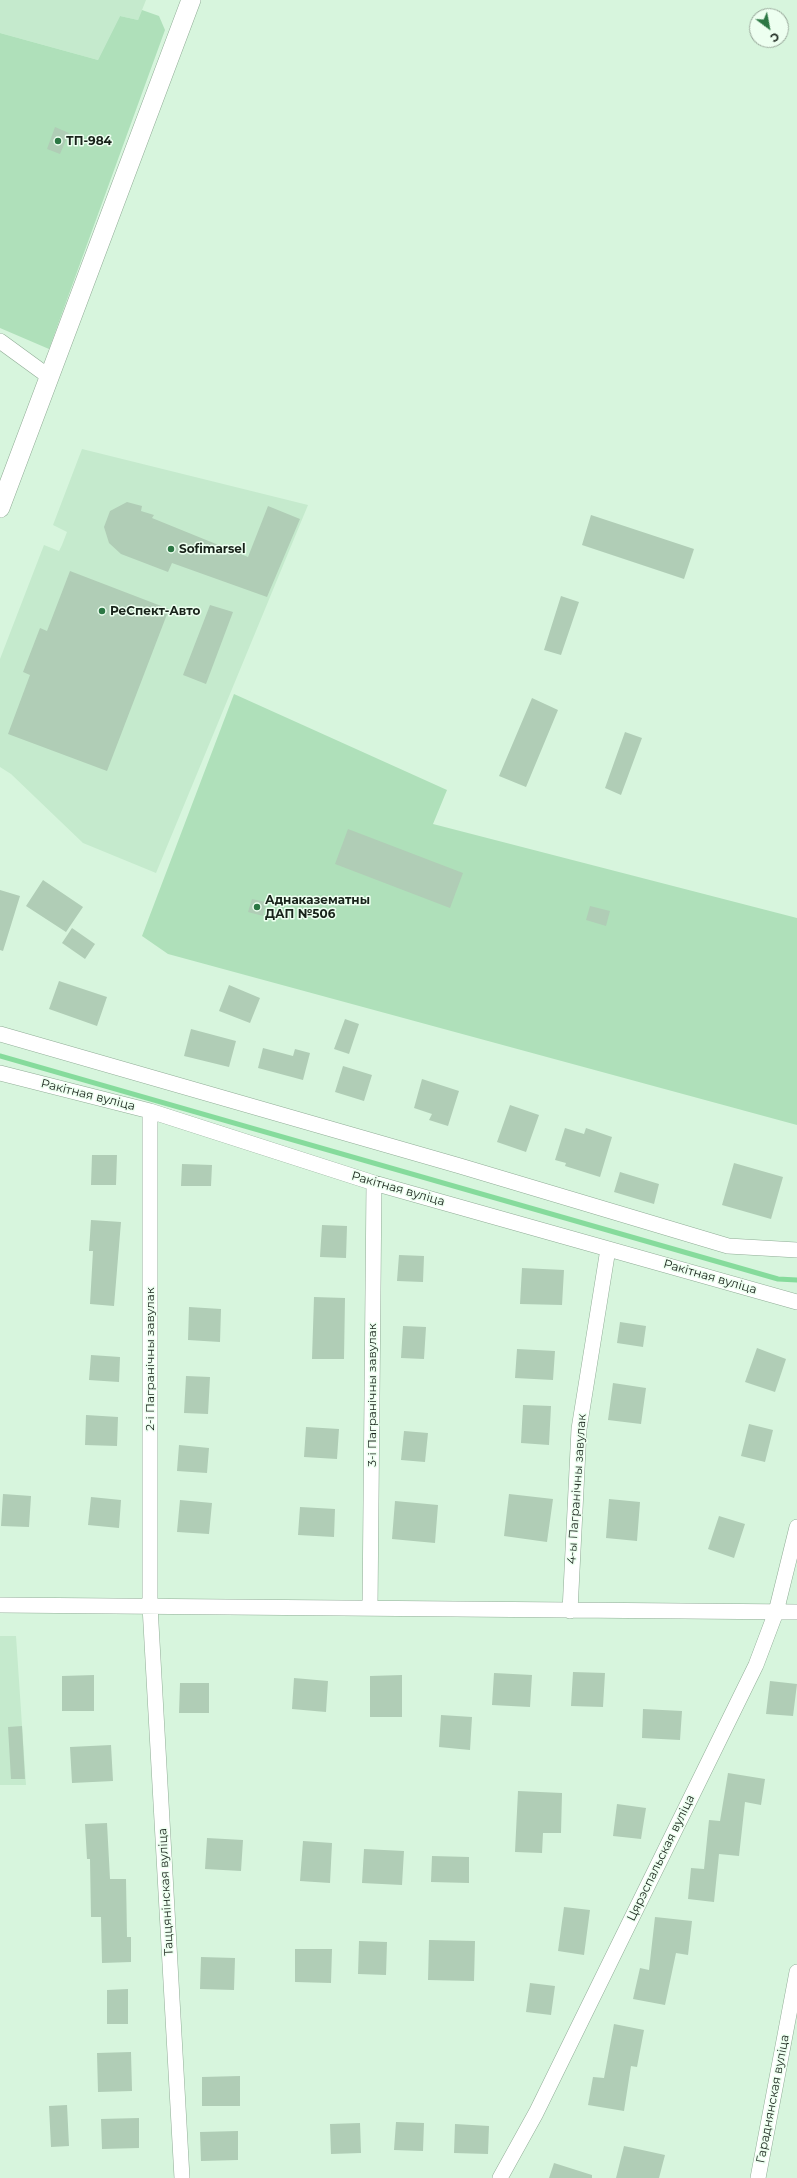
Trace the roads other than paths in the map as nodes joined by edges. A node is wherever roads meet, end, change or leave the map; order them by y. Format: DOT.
graph roads {
  1 [pos="191,0"];
  2 [pos="0,342"];
  3 [pos="48,376"];
  4 [pos="0,508"];
  5 [pos="0,1034"];
  6 [pos="0,1074"];
  7 [pos="150,1111"];
  8 [pos="374,1183"];
  9 [pos="608,1249"];
  10 [pos="797,1250"];
  11 [pos="797,1302"];
  12 [pos="797,1527"];
  13 [pos="0,1605"];
  14 [pos="150,1606"];
  15 [pos="370,1608"];
  16 [pos="570,1611"];
  17 [pos="776,1612"];
  18 [pos="797,1612"];
  19 [pos="797,1972"];
  20 [pos="182,2178"];
  21 [pos="500,2178"];
  22 [pos="758,2178"];
  1 -- 3 [label="street"];
  2 -- 3 [label="street"];
  3 -- 4 [label="street"];
  5 -- 10 [label="street"];
  6 -- 7 [label="street, Ракітная вуліца"];
  7 -- 8 [label="street, Ракітная вуліца"];
  7 -- 14 [label="street, 2-і Пагранічны завулак"];
  8 -- 9 [label="street, Ракітная вуліца"];
  8 -- 15 [label="street, 3-і Пагранічны завулак"];
  9 -- 11 [label="street, Ракітная вуліца"];
  9 -- 16 [label="street, 4-ы Пагранічны завулак"];
  12 -- 17 [label="street, Цярэспальская вуліца"];
  13 -- 14 [label="street"];
  14 -- 15 [label="street"];
  14 -- 20 [label="street, Таццянінская вуліца"];
  15 -- 16 [label="street"];
  16 -- 17 [label="street"];
  17 -- 18 [label="street"];
  17 -- 21 [label="street, Цярэспальская вуліца"];
  19 -- 22 [label="street, Гараднянская вуліца"];
}
